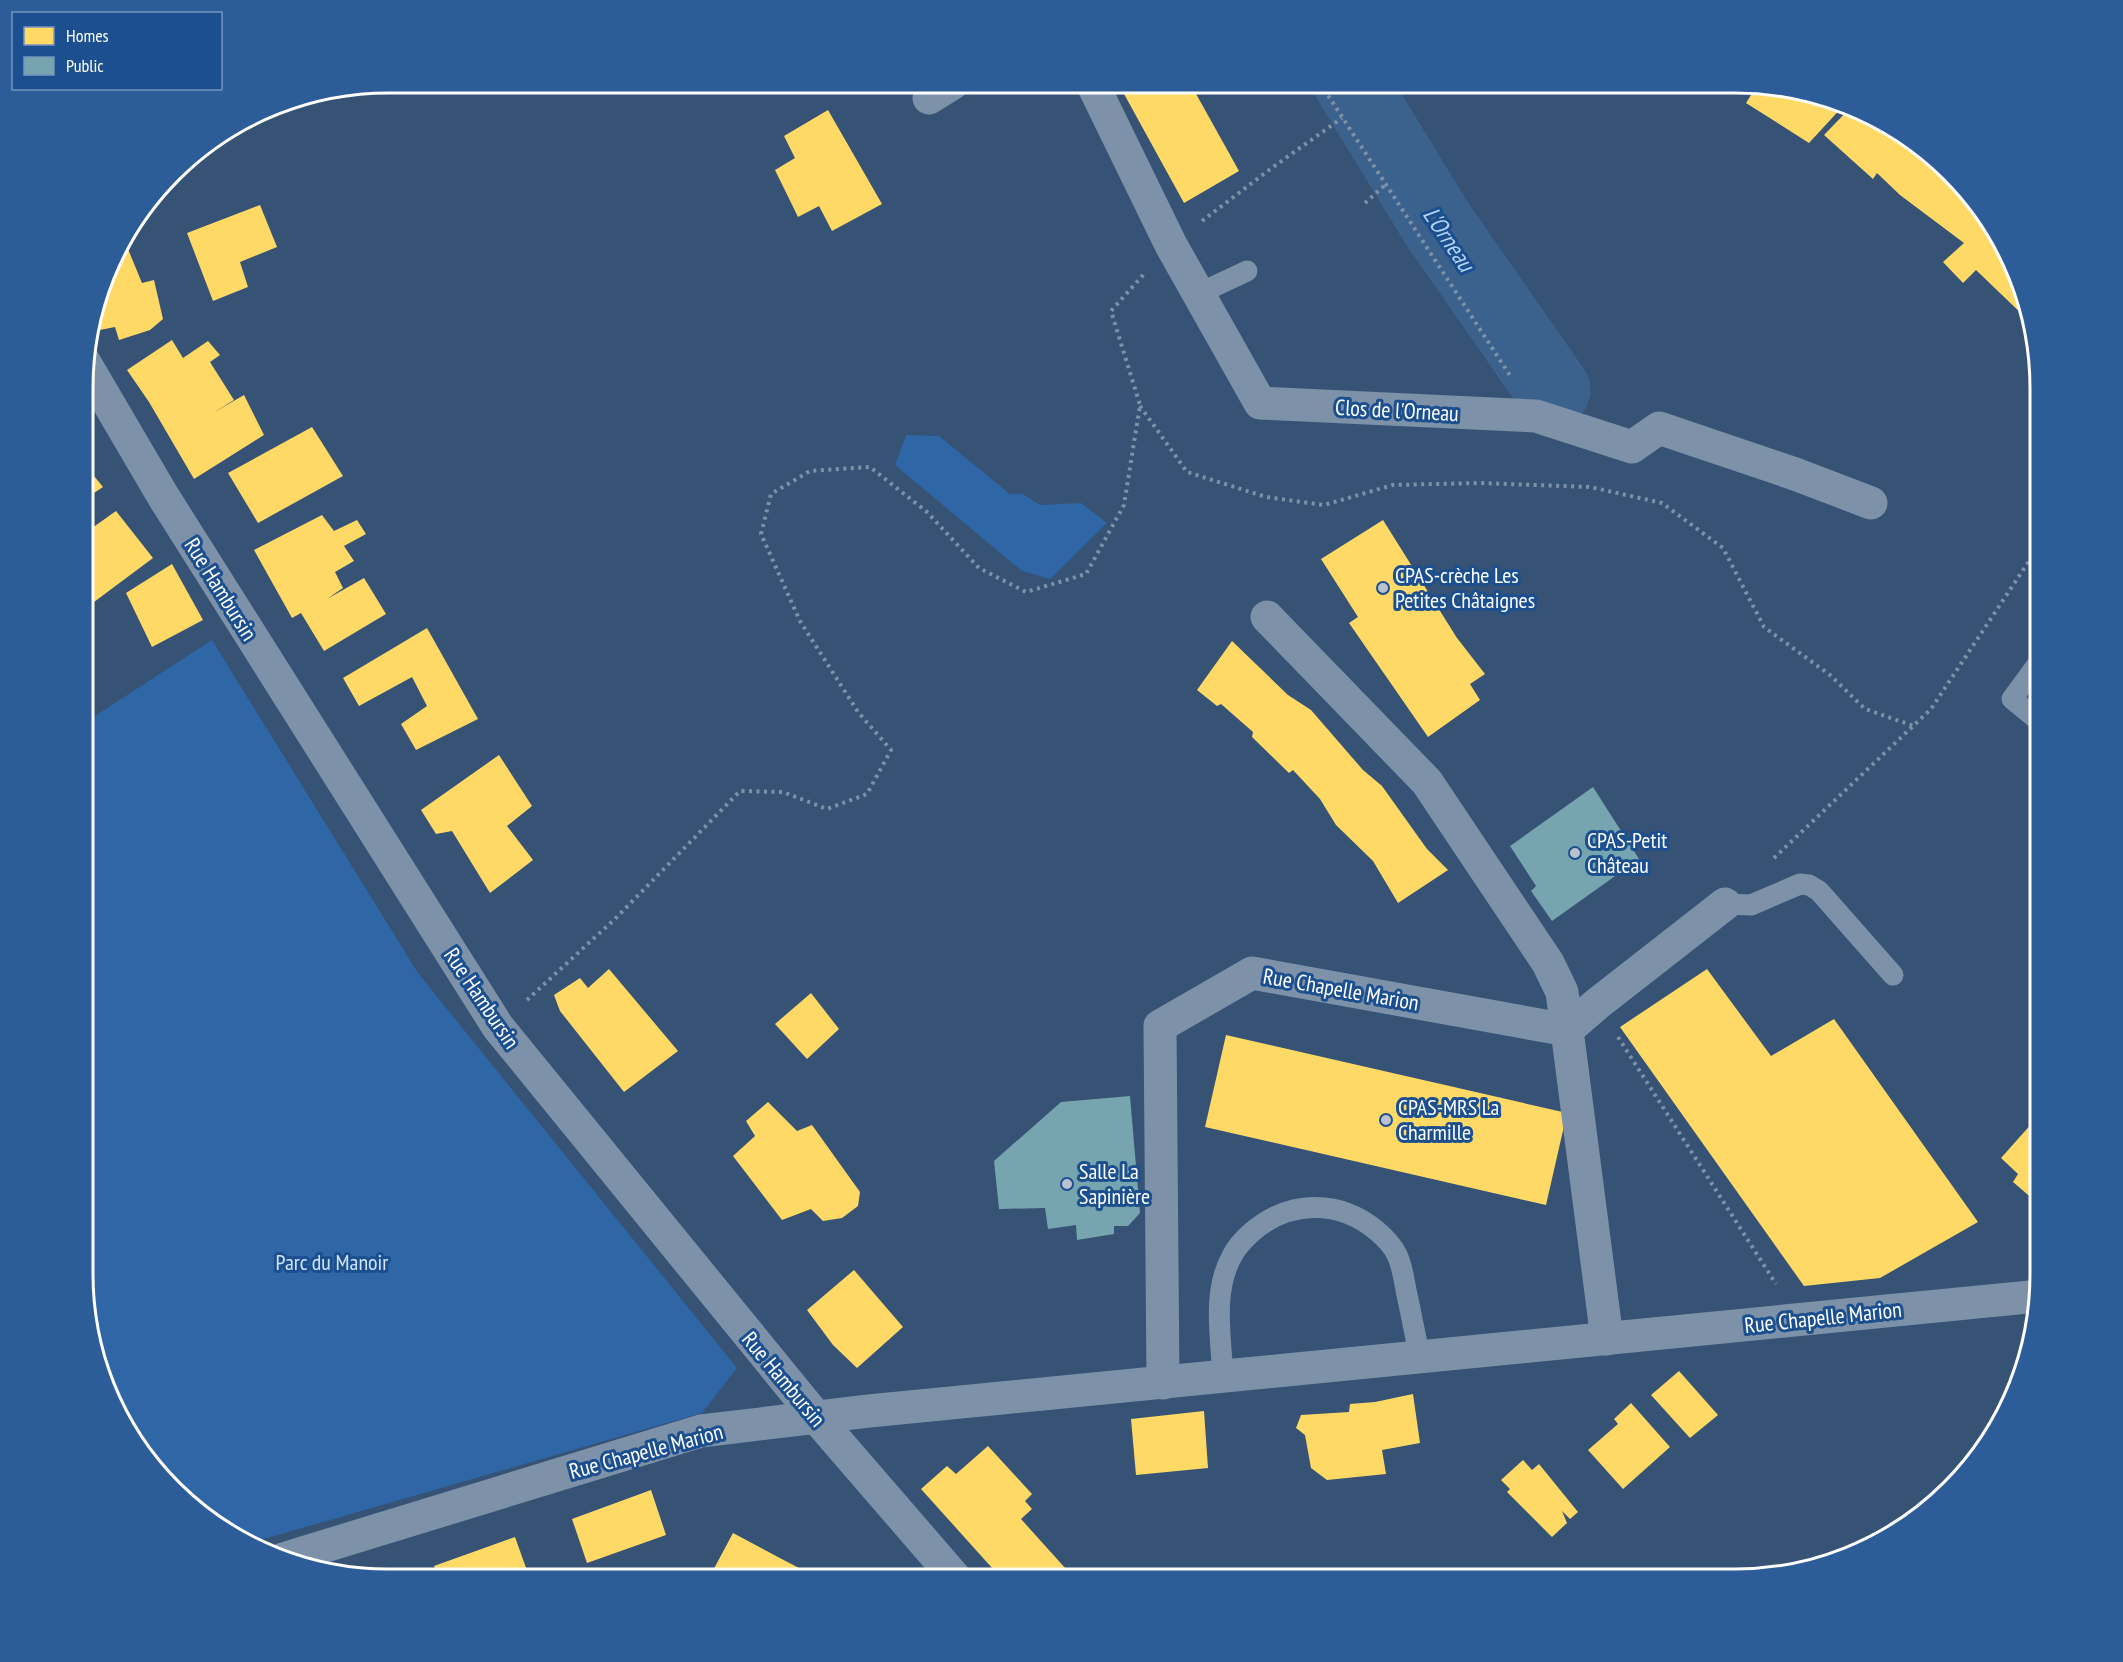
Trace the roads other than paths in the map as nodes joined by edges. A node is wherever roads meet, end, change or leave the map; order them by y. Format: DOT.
graph roads {
  1 [pos="1097,93"];
  2 [pos="1246,271"];
  3 [pos="1198,294"];
  4 [pos="94,378"];
  5 [pos="1871,503"];
  6 [pos="1267,617"];
  7 [pos="2030,675"];
  8 [pos="2030,714"];
  9 [pos="1725,904"];
  10 [pos="1893,975"];
  11 [pos="1567,1030"];
  12 [pos="2029,1297"];
  13 [pos="1607,1339"];
  14 [pos="1420,1357"];
  15 [pos="1223,1377"];
  16 [pos="1163,1383"];
  17 [pos="816,1417"];
  18 [pos="298,1554"];
  19 [pos="947,1569"];
  1 -- 3 [label="street, Clos de l'Orneau"];
  2 -- 3 [label="lane"];
  3 -- 5 [label="street, Clos de l'Orneau"];
  4 -- 17 [label="street, Rue Hambursin"];
  6 -- 11 [label="street"];
  7 -- 8 [label="lane"];
  9 -- 10 [label="lane"];
  9 -- 11 [label="street"];
  11 -- 13 [label="street"];
  11 -- 16 [label="street, Rue Chapelle Marion"];
  12 -- 13 [label="street, Rue Chapelle Marion"];
  13 -- 14 [label="street, Rue Chapelle Marion"];
  14 -- 15 [label="street, Rue Chapelle Marion"];
  14 -- 15 [label="lane"];
  15 -- 16 [label="street, Rue Chapelle Marion"];
  16 -- 17 [label="street, Rue Chapelle Marion"];
  17 -- 18 [label="street, Rue Chapelle Marion"];
  17 -- 19 [label="street, Rue Hambursin"];
}
